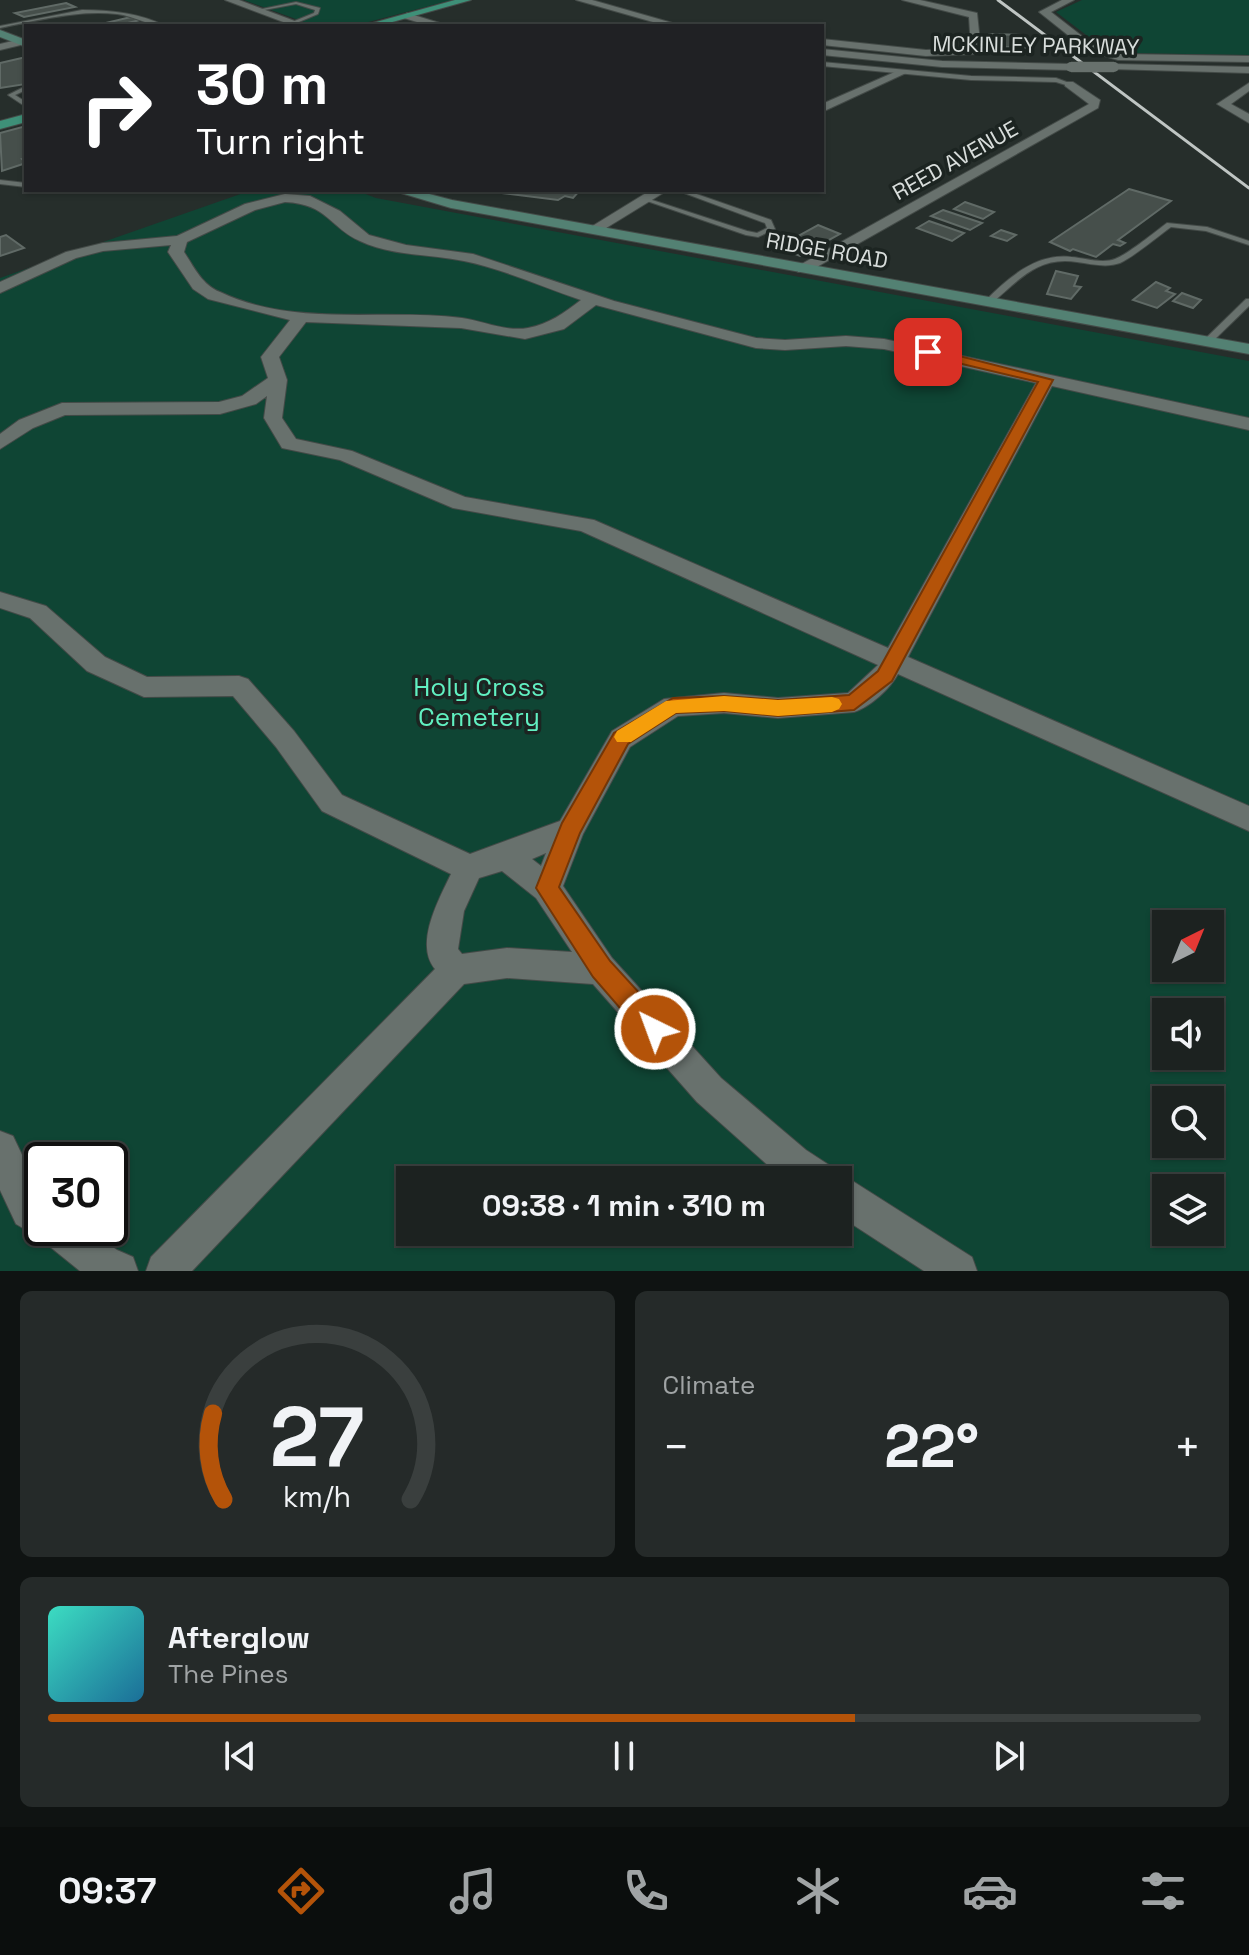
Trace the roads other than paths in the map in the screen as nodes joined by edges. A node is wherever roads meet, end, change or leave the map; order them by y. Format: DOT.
graph roads {
  1 [pos="230,0"];
  2 [pos="466,0"];
  3 [pos="581,0"];
  4 [pos="907,0"];
  5 [pos="1069,0"];
  6 [pos="259,10"];
  7 [pos="407,16"];
  8 [pos="158,24"];
  9 [pos="298,24"];
  10 [pos="375,24"];
  11 [pos="433,24"];
  12 [pos="671,24"];
  13 [pos="0,27"];
  14 [pos="0,33"];
  15 [pos="824,42"];
  16 [pos="24,43"];
  17 [pos="0,47"];
  18 [pos="824,52"];
  19 [pos="1249,59"];
  20 [pos="824,64"];
  21 [pos="1249,70"];
  22 [pos="901,73"];
  23 [pos="1069,84"];
  24 [pos="1249,86"];
  25 [pos="24,89"];
  26 [pos="24,104"];
  27 [pos="824,107"];
  28 [pos="24,119"];
  29 [pos="1249,119"];
  30 [pos="0,125"];
  31 [pos="0,182"];
  32 [pos="24,185"];
  33 [pos="406,192"];
  34 [pos="658,192"];
  35 [pos="685,192"];
  36 [pos="647,200"];
  37 [pos="593,230"];
  38 [pos="180,240"];
  39 [pos="1249,243"];
  40 [pos="803,269"];
  41 [pos="0,288"];
  42 [pos="594,299"];
  43 [pos="989,301"];
  44 [pos="1249,301"];
  45 [pos="301,317"];
  46 [pos="1208,341"];
  47 [pos="1249,349"];
  48 [pos="278,380"];
  49 [pos="1046,380"];
  50 [pos="1249,424"];
  51 [pos="0,443"];
  52 [pos="0,600"];
  53 [pos="893,661"];
  54 [pos="1249,819"];
  55 [pos="570,830"];
  56 [pos="506,857"];
  57 [pos="469,868"];
  58 [pos="547,888"];
  59 [pos="601,969"];
  60 [pos="456,970"];
  61 [pos="0,1149"];
  62 [pos="798,1166"];
  63 [pos="24,1200"];
  64 [pos="852,1202"];
  65 [pos="78,1246"];
  66 [pos="119,1271"];
  67 [pos="165,1271"];
  68 [pos="958,1271"];
  1 -- 6 [label="street"];
  2 -- 7 [label="main road"];
  3 -- 12 [label="street"];
  4 -- 15 [label="street"];
  5 -- 19 [label="street"];
  6 -- 9 [label="street"];
  6 -- 9 [label="lane"];
  7 -- 10 [label="main road"];
  7 -- 11 [label="street"];
  8 -- 13 [label="lane"];
  14 -- 16 [label="main road"];
  16 -- 17 [label="street"];
  18 -- 21 [label="street, MCKINLEY PARKWAY, bridge"];
  20 -- 22 [label="lane"];
  22 -- 23 [label="lane"];
  22 -- 27 [label="street"];
  23 -- 40 [label="street, REED AVENUE"];
  24 -- 29 [label="street"];
  25 -- 26 [label="lane"];
  28 -- 30 [label="main road"];
  31 -- 32 [label="lane"];
  33 -- 37 [label="main road, RIDGE ROAD"];
  34 -- 36 [label="street"];
  35 -- 36 [label="lane"];
  36 -- 37 [label="street"];
  37 -- 40 [label="main road, RIDGE ROAD"];
  38 -- 41 [label="street"];
  38 -- 42 [label="street"];
  38 -- 45 [label="street"];
  39 -- 43 [label="lane"];
  40 -- 43 [label="main road, RIDGE ROAD"];
  42 -- 45 [label="street"];
  42 -- 49 [label="street"];
  43 -- 46 [label="main road, RIDGE ROAD"];
  44 -- 46 [label="lane"];
  45 -- 48 [label="street"];
  46 -- 47 [label="main road, RIDGE ROAD"];
  48 -- 51 [label="street"];
  48 -- 53 [label="street"];
  49 -- 50 [label="street"];
  49 -- 53 [label="street"];
  52 -- 57 [label="street"];
  53 -- 54 [label="street"];
  53 -- 55 [label="street"];
  55 -- 56 [label="street"];
  55 -- 58 [label="street"];
  56 -- 57 [label="street"];
  56 -- 58 [label="street"];
  57 -- 60 [label="street"];
  58 -- 59 [label="street"];
  59 -- 60 [label="street"];
  59 -- 62 [label="street"];
  60 -- 67 [label="street"];
  61 -- 63 [label="street"];
  64 -- 68 [label="street"];
  65 -- 66 [label="street"];
}
